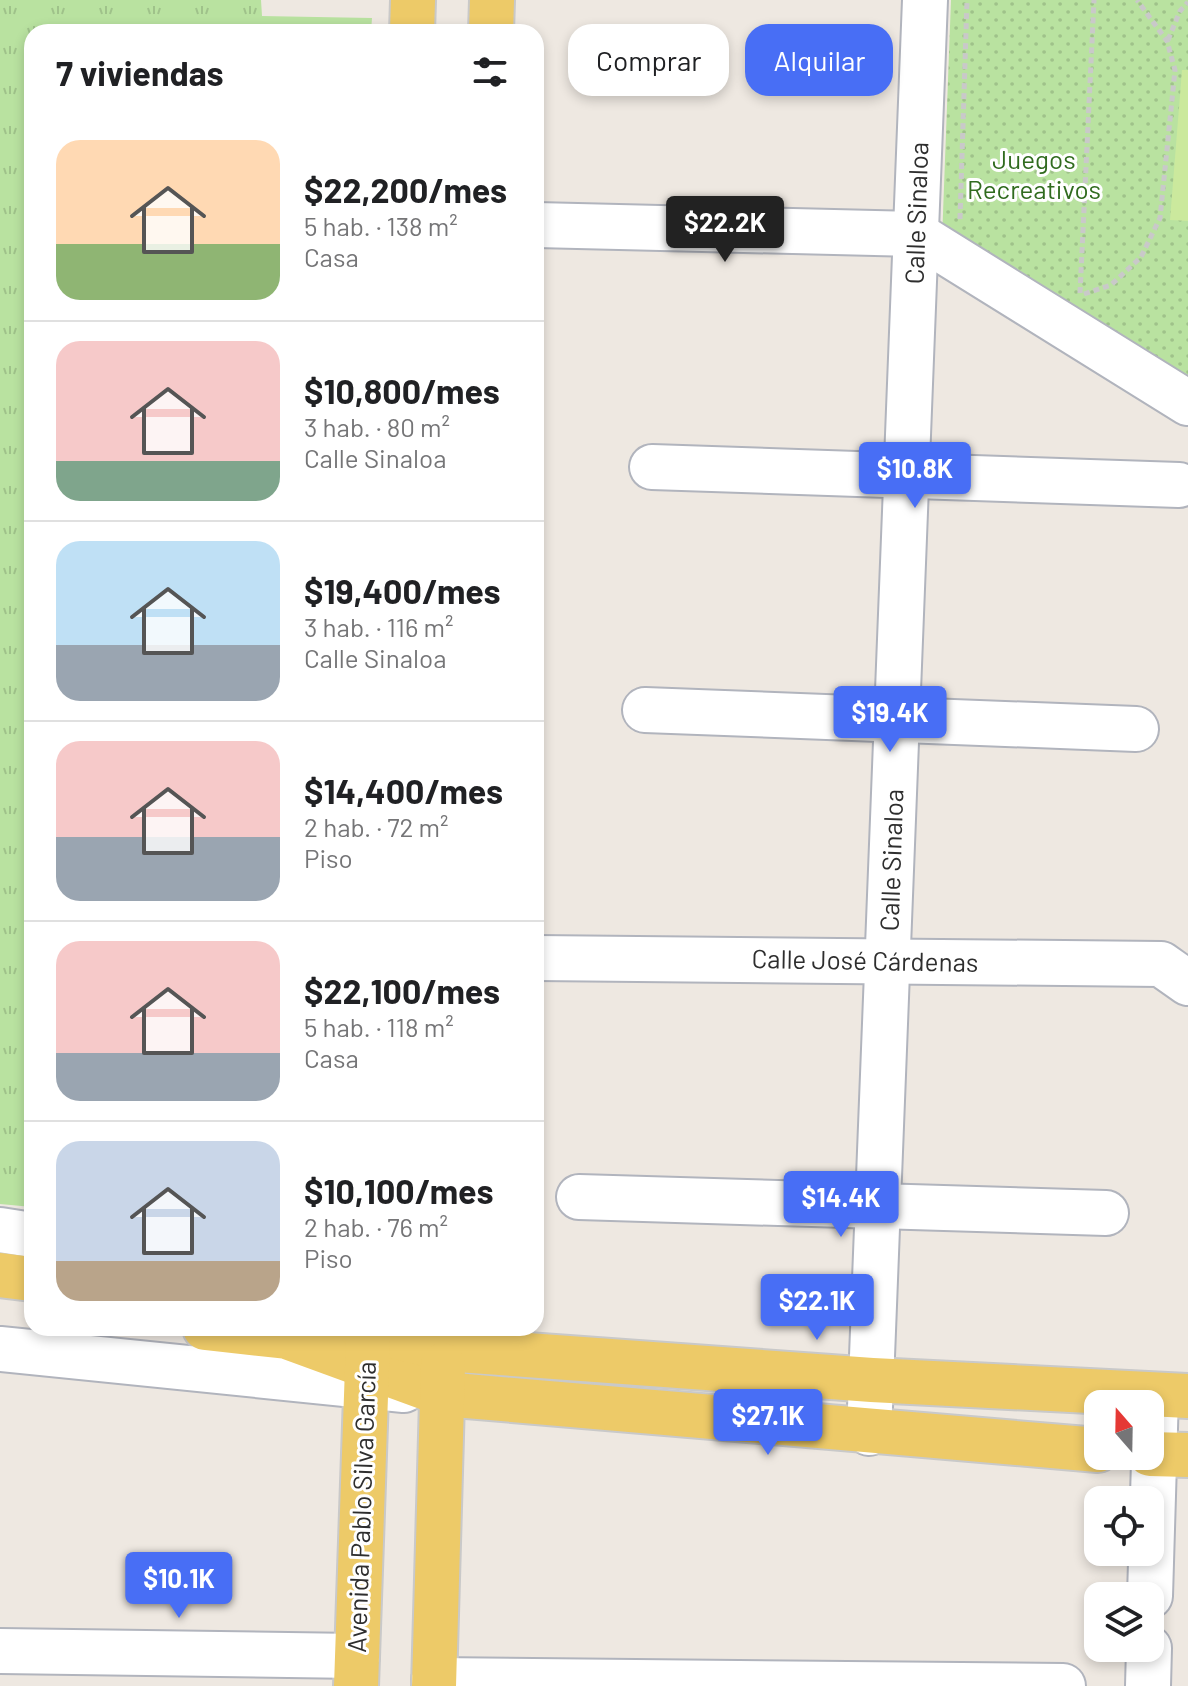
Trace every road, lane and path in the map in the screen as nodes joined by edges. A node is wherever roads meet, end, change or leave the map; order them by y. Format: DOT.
graph roads {
  1 [pos="413,0"];
  2 [pos="492,0"];
  3 [pos="925,0"];
  4 [pos="967,0"];
  5 [pos="1094,0"];
  6 [pos="1137,0"];
  7 [pos="1188,2"];
  8 [pos="412,24"];
  9 [pos="491,24"];
  10 [pos="1167,41"];
  11 [pos="544,225"];
  12 [pos="916,234"];
  13 [pos="958,260"];
  14 [pos="1078,315"];
  15 [pos="1188,403"];
  16 [pos="652,467"];
  17 [pos="907,476"];
  18 [pos="1179,485"];
  19 [pos="645,710"];
  20 [pos="897,720"];
  21 [pos="1136,729"];
  22 [pos="544,958"];
  23 [pos="888,961"];
  24 [pos="1188,983"];
  25 [pos="579,1197"];
  26 [pos="878,1206"];
  27 [pos="1106,1213"];
  28 [pos="0,1230"];
  29 [pos="24,1234"];
  30 [pos="0,1275"];
  31 [pos="24,1278"];
  32 [pos="0,1306"];
  33 [pos="24,1308"];
  34 [pos="278,1336"];
  35 [pos="444,1339"];
  36 [pos="366,1344"];
  37 [pos="0,1349"];
  38 [pos="872,1380"];
  39 [pos="443,1394"];
  40 [pos="1172,1396"];
  41 [pos="869,1433"];
  42 [pos="1084,1449"];
  43 [pos="1164,1455"];
  44 [pos="1163,1470"];
  45 [pos="1151,1582"];
  46 [pos="0,1651"];
  47 [pos="1149,1662"];
  48 [pos="356,1671"];
  49 [pos="434,1683"];
  50 [pos="1063,1686"];
  51 [pos="1148,1686"];
  1 -- 8 [label="main road"];
  2 -- 9 [label="main road"];
  3 -- 12 [label="street, Calle Sinaloa"];
  4 -- 13 [label="path"];
  5 -- 14 [label="path"];
  6 -- 10 [label="path"];
  7 -- 10 [label="path"];
  10 -- 14 [label="path"];
  11 -- 12 [label="street"];
  12 -- 13 [label="street"];
  12 -- 17 [label="street, Calle Sinaloa"];
  13 -- 14 [label="street"];
  14 -- 15 [label="street"];
  16 -- 17 [label="street"];
  17 -- 18 [label="street"];
  17 -- 20 [label="street, Calle Sinaloa"];
  19 -- 20 [label="street"];
  20 -- 21 [label="street"];
  20 -- 23 [label="street, Calle Sinaloa"];
  22 -- 23 [label="street, Calle José Cárdenas"];
  23 -- 24 [label="street, Calle José Cárdenas"];
  23 -- 26 [label="street, Calle Sinaloa"];
  25 -- 26 [label="street"];
  26 -- 27 [label="street"];
  26 -- 38 [label="street, Calle Sinaloa"];
  28 -- 29 [label="street"];
  30 -- 31 [label="main road"];
  32 -- 33 [label="main road"];
  34 -- 36 [label="main road"];
  35 -- 36 [label="main road"];
  35 -- 38 [label="main road"];
  35 -- 39 [label="main road"];
  36 -- 37 [label="street"];
  36 -- 39 [label="main road"];
  36 -- 48 [label="main road, Avenida Pablo Silva García"];
  38 -- 40 [label="main road"];
  38 -- 41 [label="street, Calle Sinaloa"];
  39 -- 41 [label="main road"];
  39 -- 49 [label="main road"];
  40 -- 43 [label="street"];
  41 -- 42 [label="main road"];
  44 -- 45 [label="street"];
  46 -- 48 [label="street"];
  47 -- 51 [label="street"];
  49 -- 50 [label="street"];
}
